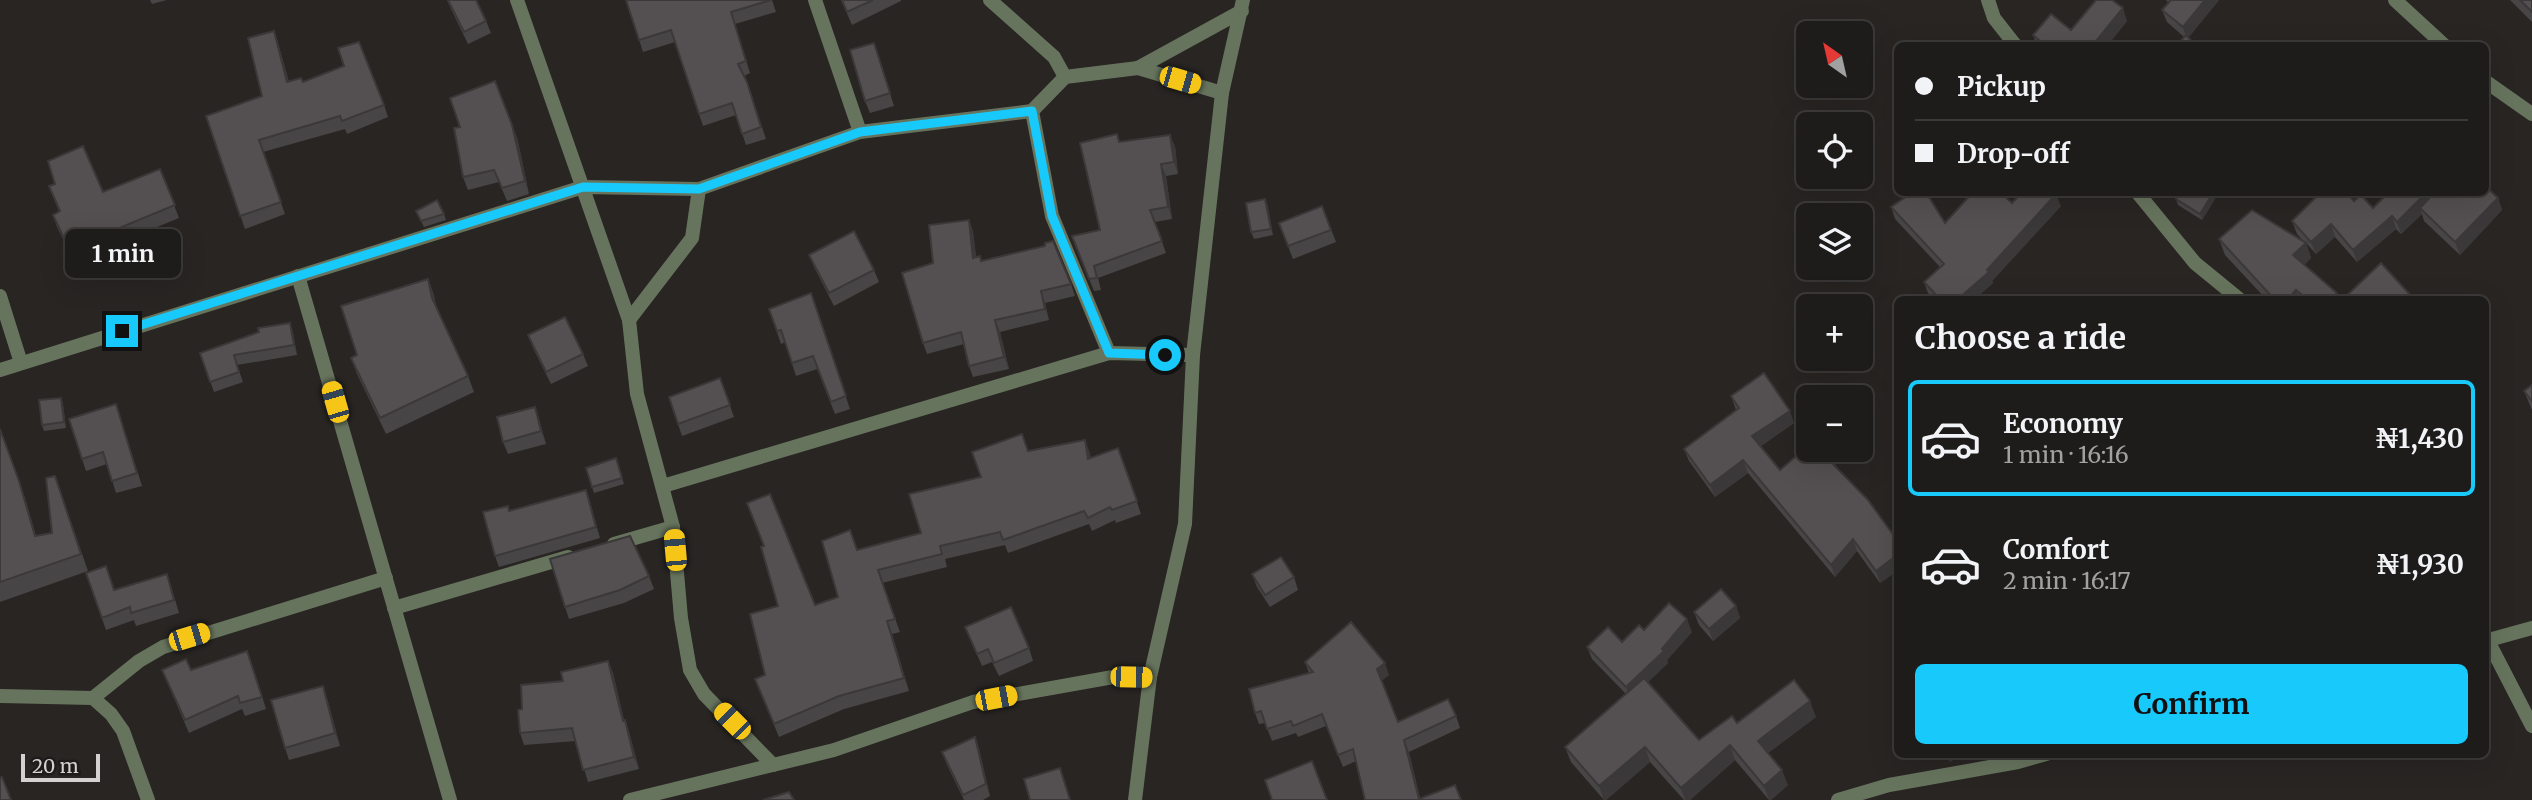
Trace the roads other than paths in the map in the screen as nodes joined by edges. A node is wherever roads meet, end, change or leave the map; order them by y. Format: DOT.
graph roads {
  1 [pos="517,0"];
  2 [pos="815,0"];
  3 [pos="990,0"];
  4 [pos="1988,0"];
  5 [pos="2395,0"];
  6 [pos="1242,5"];
  7 [pos="2013,42"];
  8 [pos="2441,42"];
  9 [pos="1138,68"];
  10 [pos="1065,78"];
  11 [pos="2489,83"];
  12 [pos="1222,93"];
  13 [pos="1032,111"];
  14 [pos="2532,114"];
  15 [pos="860,132"];
  16 [pos="583,187"];
  17 [pos="699,189"];
  18 [pos="2140,196"];
  19 [pos="298,276"];
  20 [pos="0,296"];
  21 [pos="2235,296"];
  22 [pos="629,320"];
  23 [pos="1109,353"];
  24 [pos="1193,355"];
  25 [pos="21,363"];
  26 [pos="0,370"];
  27 [pos="663,486"];
  28 [pos="673,527"];
  29 [pos="386,578"];
  30 [pos="394,608"];
  31 [pos="2532,628"];
  32 [pos="2489,638"];
  33 [pos="2489,645"];
  34 [pos="1150,677"];
  35 [pos="0,695"];
  36 [pos="93,698"];
  37 [pos="2532,726"];
  38 [pos="2026,758"];
  39 [pos="774,765"];
  40 [pos="148,800"];
  41 [pos="450,800"];
  42 [pos="630,800"];
  43 [pos="1135,800"];
  44 [pos="1838,800"];
  1 -- 16 [label="street"];
  2 -- 15 [label="street"];
  3 -- 10 [label="street"];
  4 -- 7 [label="street"];
  5 -- 8 [label="street"];
  6 -- 9 [label="street"];
  6 -- 12 [label="street"];
  9 -- 10 [label="street"];
  9 -- 12 [label="street"];
  10 -- 13 [label="street"];
  11 -- 14 [label="street"];
  12 -- 24 [label="street"];
  13 -- 15 [label="street"];
  13 -- 23 [label="street"];
  15 -- 17 [label="street"];
  16 -- 17 [label="street"];
  16 -- 19 [label="street"];
  16 -- 22 [label="street"];
  17 -- 22 [label="street"];
  18 -- 21 [label="street"];
  19 -- 25 [label="street"];
  19 -- 29 [label="street"];
  20 -- 25 [label="street"];
  22 -- 27 [label="street"];
  23 -- 24 [label="street"];
  23 -- 27 [label="street"];
  24 -- 34 [label="street"];
  25 -- 26 [label="street"];
  27 -- 28 [label="street"];
  28 -- 30 [label="street"];
  28 -- 39 [label="street"];
  29 -- 30 [label="street"];
  29 -- 36 [label="street"];
  30 -- 41 [label="street"];
  31 -- 32 [label="street"];
  33 -- 37 [label="street"];
  34 -- 39 [label="street"];
  34 -- 43 [label="street"];
  35 -- 36 [label="street"];
  36 -- 40 [label="street"];
  38 -- 44 [label="street"];
  39 -- 42 [label="street"];
}
